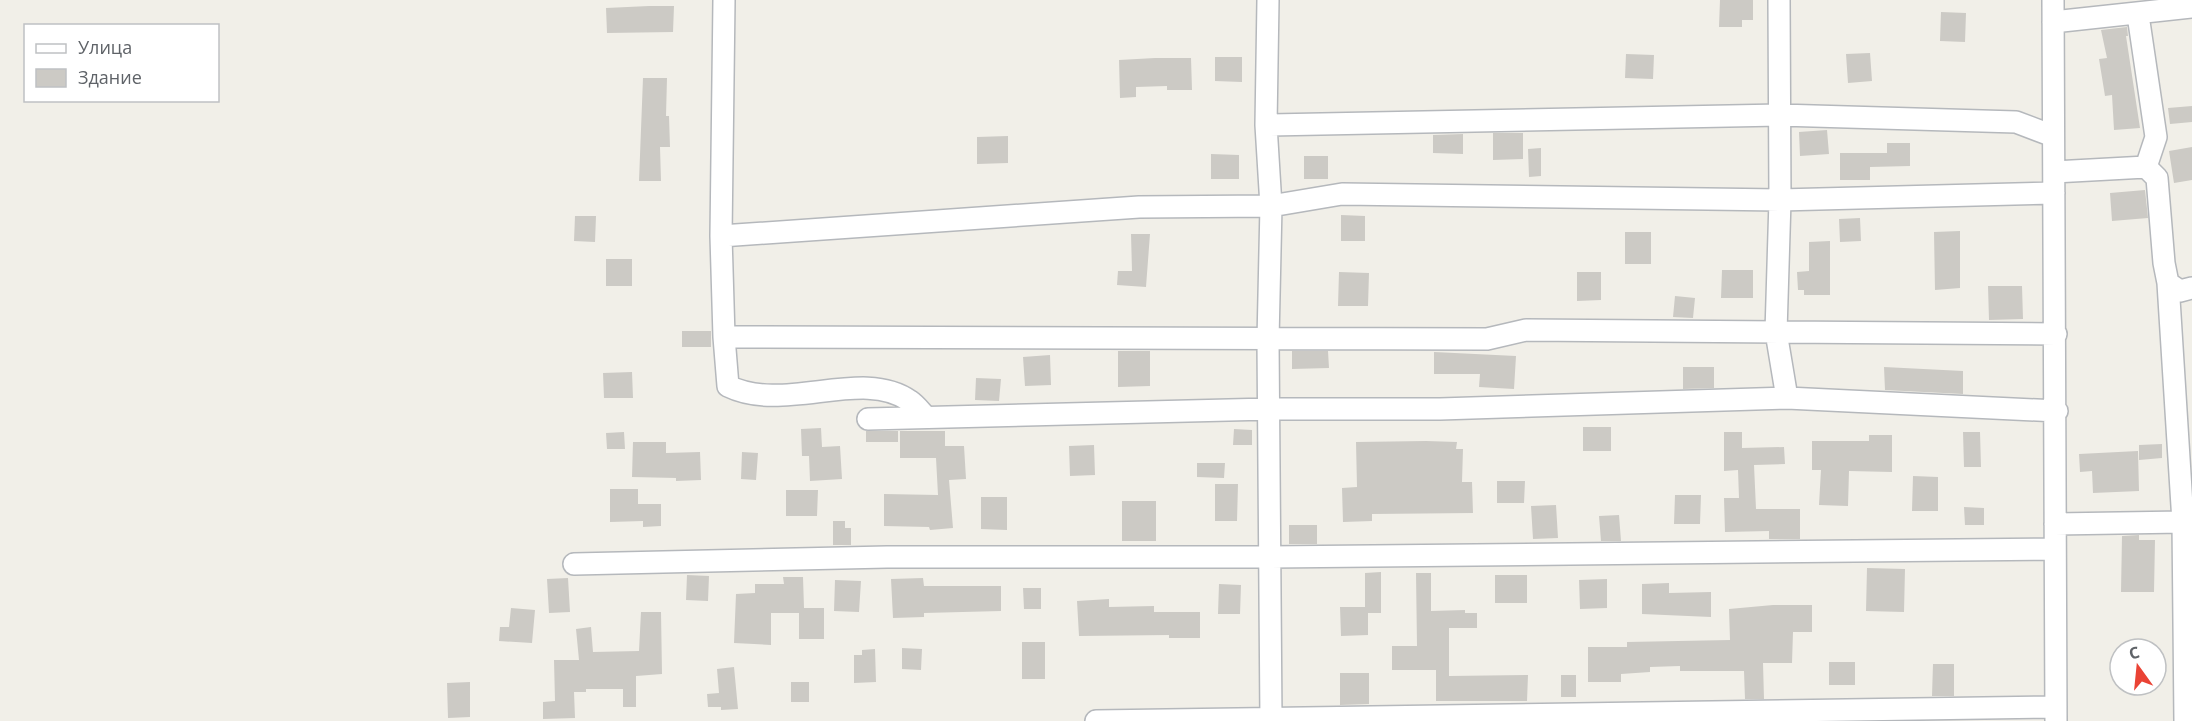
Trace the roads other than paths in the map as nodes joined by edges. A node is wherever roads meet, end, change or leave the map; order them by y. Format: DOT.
graph roads {
  1 [pos="724,0"];
  2 [pos="1268,0"];
  3 [pos="1779,0"];
  4 [pos="2053,0"];
  5 [pos="2192,7"];
  6 [pos="2138,15"];
  7 [pos="2053,22"];
  8 [pos="1780,116"];
  9 [pos="1266,125"];
  10 [pos="2054,136"];
  11 [pos="2146,167"];
  12 [pos="2054,172"];
  13 [pos="2054,193"];
  14 [pos="1780,200"];
  15 [pos="1270,206"];
  16 [pos="721,237"];
  17 [pos="2168,284"];
  18 [pos="2192,288"];
  19 [pos="1776,332"];
  20 [pos="2056,334"];
  21 [pos="724,337"];
  22 [pos="1268,340"];
  23 [pos="1787,398"];
  24 [pos="1269,409"];
  25 [pos="2057,411"];
  26 [pos="926,417"];
  27 [pos="868,419"];
  28 [pos="2183,522"];
  29 [pos="2055,524"];
  30 [pos="2055,549"];
  31 [pos="1270,557"];
  32 [pos="574,564"];
  33 [pos="2056,714"];
  34 [pos="1271,720"];
  35 [pos="1096,721"];
  36 [pos="2185,721"];
  1 -- 16 [label="street"];
  2 -- 9 [label="street"];
  3 -- 8 [label="street"];
  4 -- 7 [label="street"];
  5 -- 6 [label="street"];
  6 -- 7 [label="street"];
  6 -- 11 [label="street"];
  7 -- 10 [label="street"];
  8 -- 9 [label="street"];
  8 -- 10 [label="street"];
  8 -- 14 [label="street"];
  9 -- 15 [label="street"];
  10 -- 12 [label="street"];
  11 -- 12 [label="street"];
  11 -- 17 [label="street"];
  12 -- 13 [label="street"];
  13 -- 14 [label="street"];
  13 -- 20 [label="street"];
  14 -- 15 [label="street"];
  14 -- 19 [label="street"];
  15 -- 16 [label="street"];
  15 -- 22 [label="street"];
  16 -- 21 [label="street"];
  17 -- 18 [label="street"];
  17 -- 28 [label="street"];
  19 -- 20 [label="street"];
  19 -- 22 [label="street"];
  19 -- 23 [label="street"];
  20 -- 25 [label="street"];
  21 -- 22 [label="street"];
  21 -- 26 [label="street"];
  22 -- 24 [label="street"];
  23 -- 24 [label="street"];
  23 -- 25 [label="street"];
  24 -- 26 [label="street"];
  24 -- 31 [label="street"];
  25 -- 29 [label="street"];
  26 -- 27 [label="street"];
  28 -- 29 [label="street"];
  28 -- 36 [label="street"];
  29 -- 30 [label="street"];
  30 -- 31 [label="street"];
  30 -- 33 [label="street"];
  31 -- 32 [label="street"];
  31 -- 34 [label="street"];
  33 -- 34 [label="street"];
  34 -- 35 [label="street"];
}
